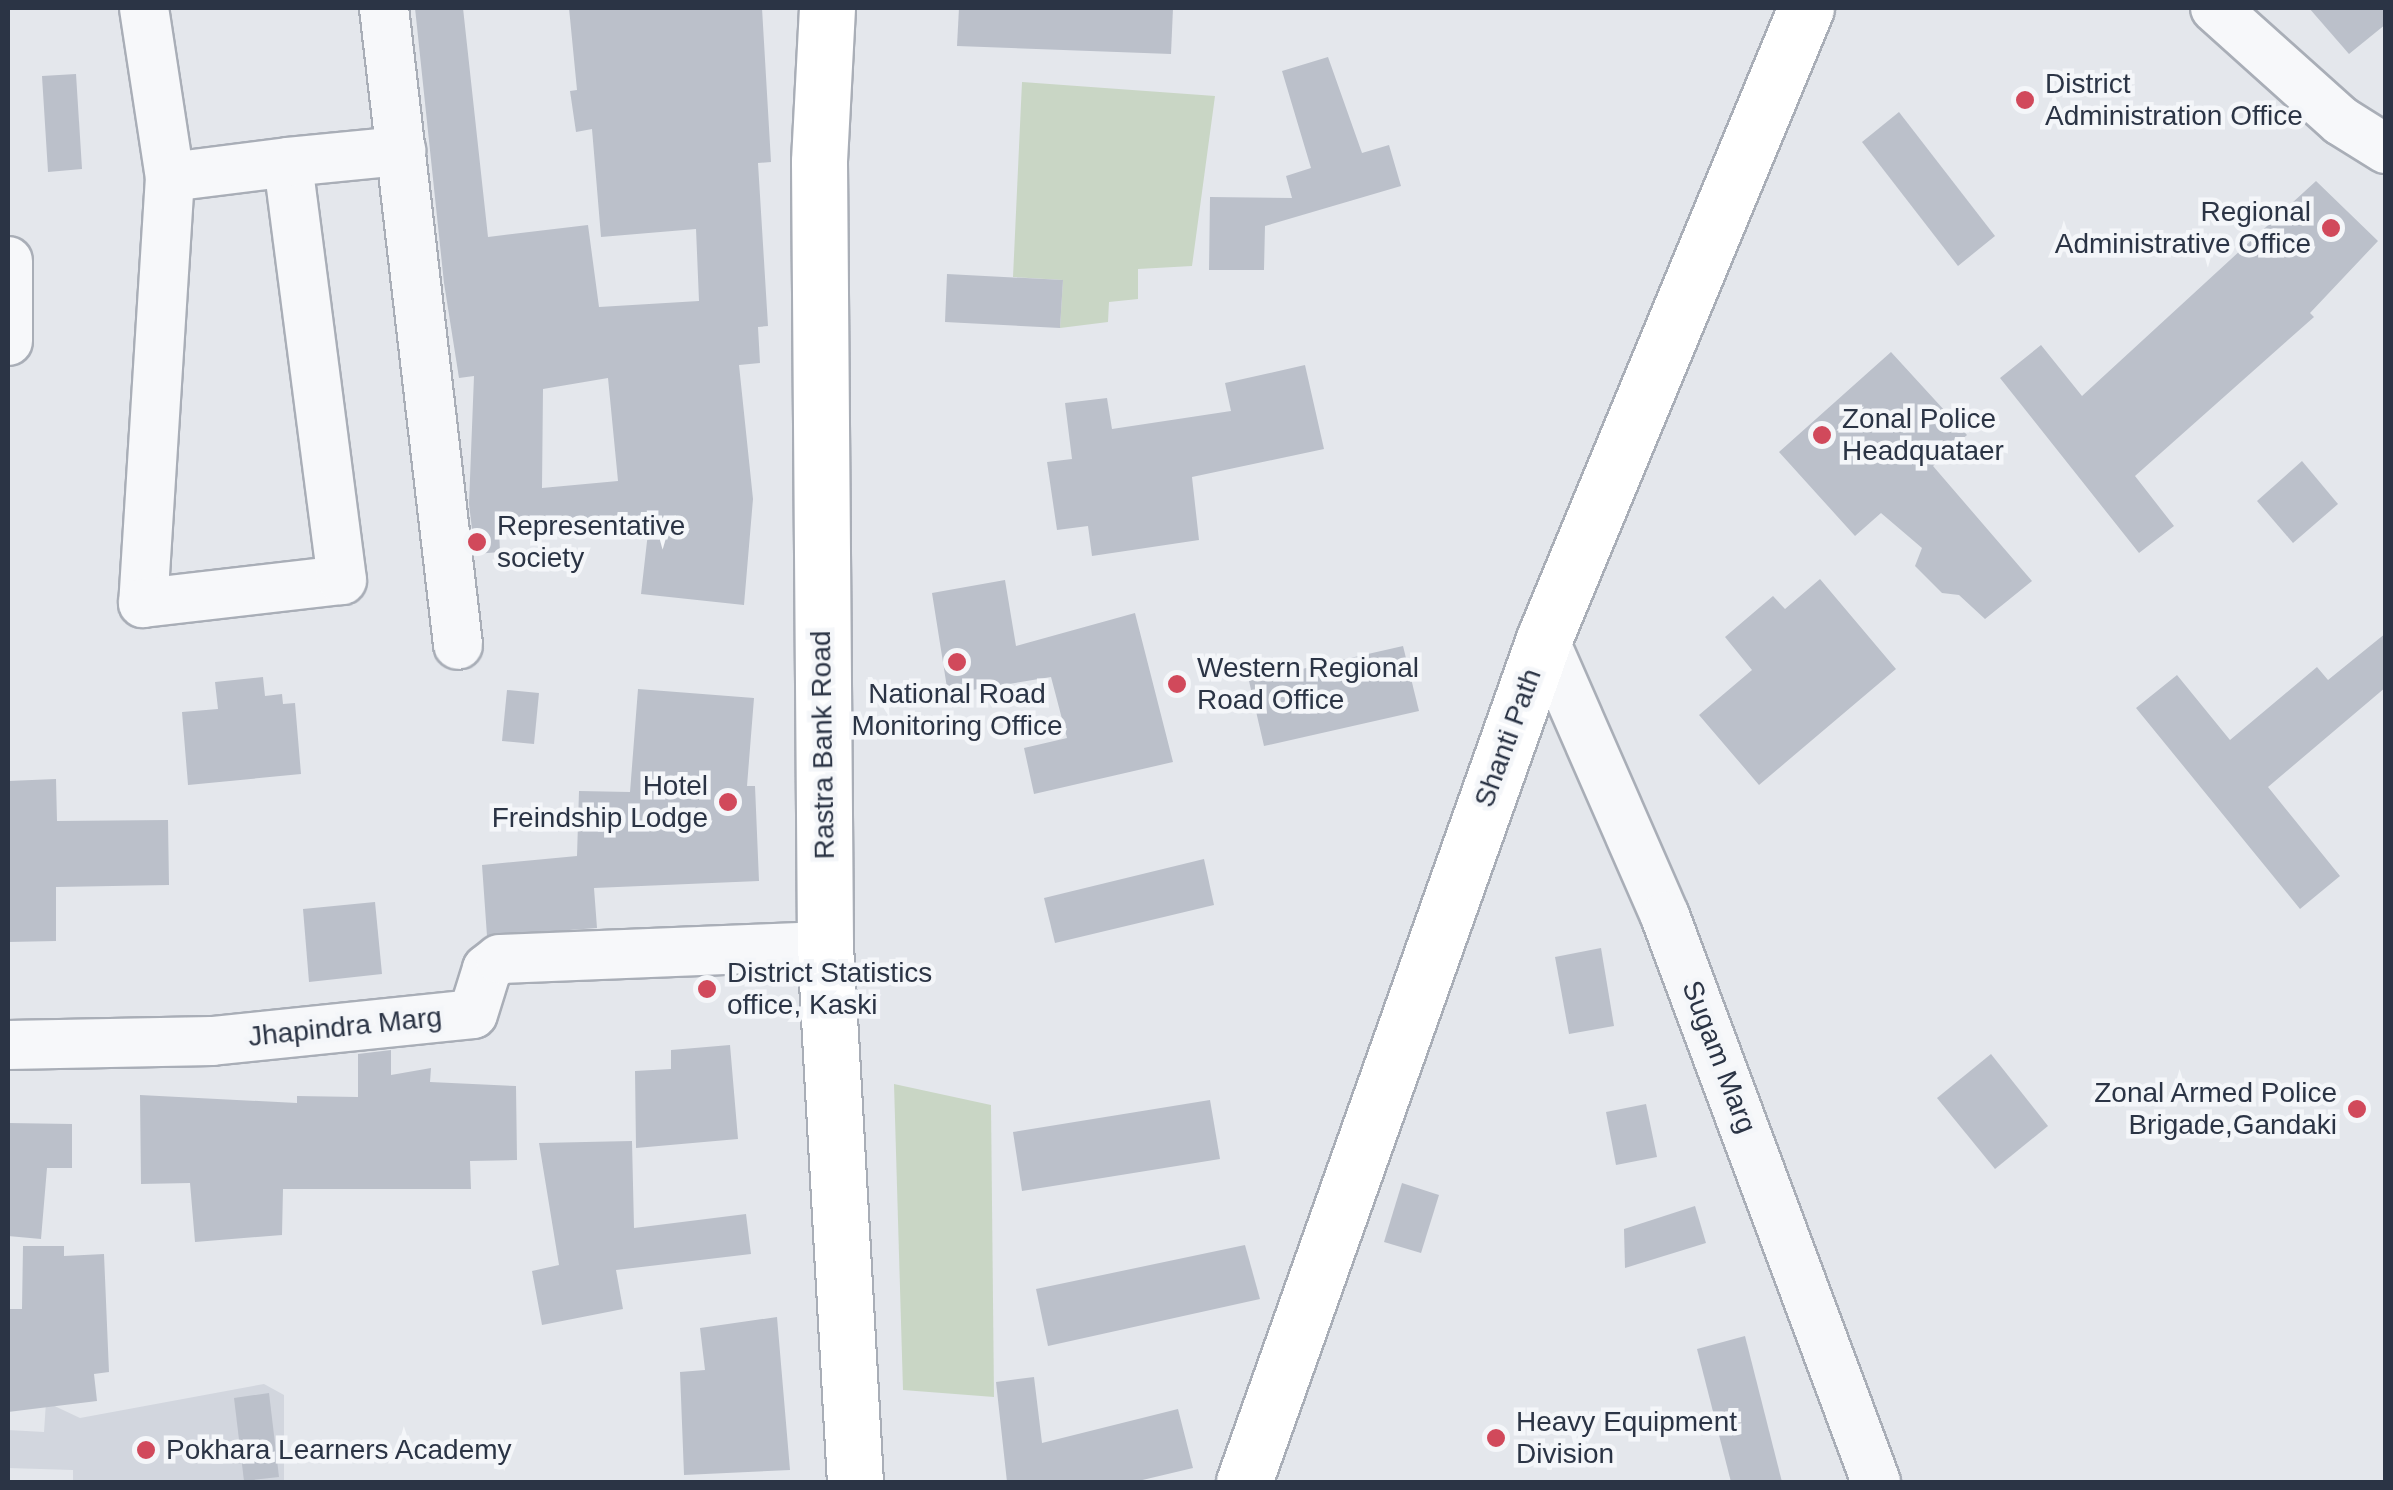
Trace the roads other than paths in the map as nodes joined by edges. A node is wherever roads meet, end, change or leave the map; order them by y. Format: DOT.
graph roads {
  1 [pos="144,8"];
  2 [pos="384,8"];
  3 [pos="827,8"];
  4 [pos="1806,8"];
  5 [pos="2215,8"];
  6 [pos="2386,149"];
  7 [pos="401,151"];
  8 [pos="288,162"];
  9 [pos="170,176"];
  10 [pos="8,260"];
  11 [pos="8,340"];
  12 [pos="1544,638"];
  13 [pos="458,645"];
  14 [pos="826,946"];
  15 [pos="8,1044"];
  16 [pos="855,1482"];
  17 [pos="1244,1482"];
  18 [pos="1876,1482"];
  1 -- 9 [label="street"];
  2 -- 7 [label="street"];
  3 -- 14 [label="main road, Rastra Bank Road"];
  4 -- 12 [label="main road, Shanti Path"];
  5 -- 6 [label="street"];
  7 -- 8 [label="street"];
  7 -- 13 [label="street"];
  8 -- 9 [label="street"];
  8 -- 9 [label="street"];
  10 -- 11 [label="street"];
  12 -- 17 [label="main road, Shanti Path"];
  12 -- 18 [label="street, Sugam Marg"];
  14 -- 15 [label="street, Jhapindra Marg"];
  14 -- 16 [label="main road, Rastra Bank Road"];
}
